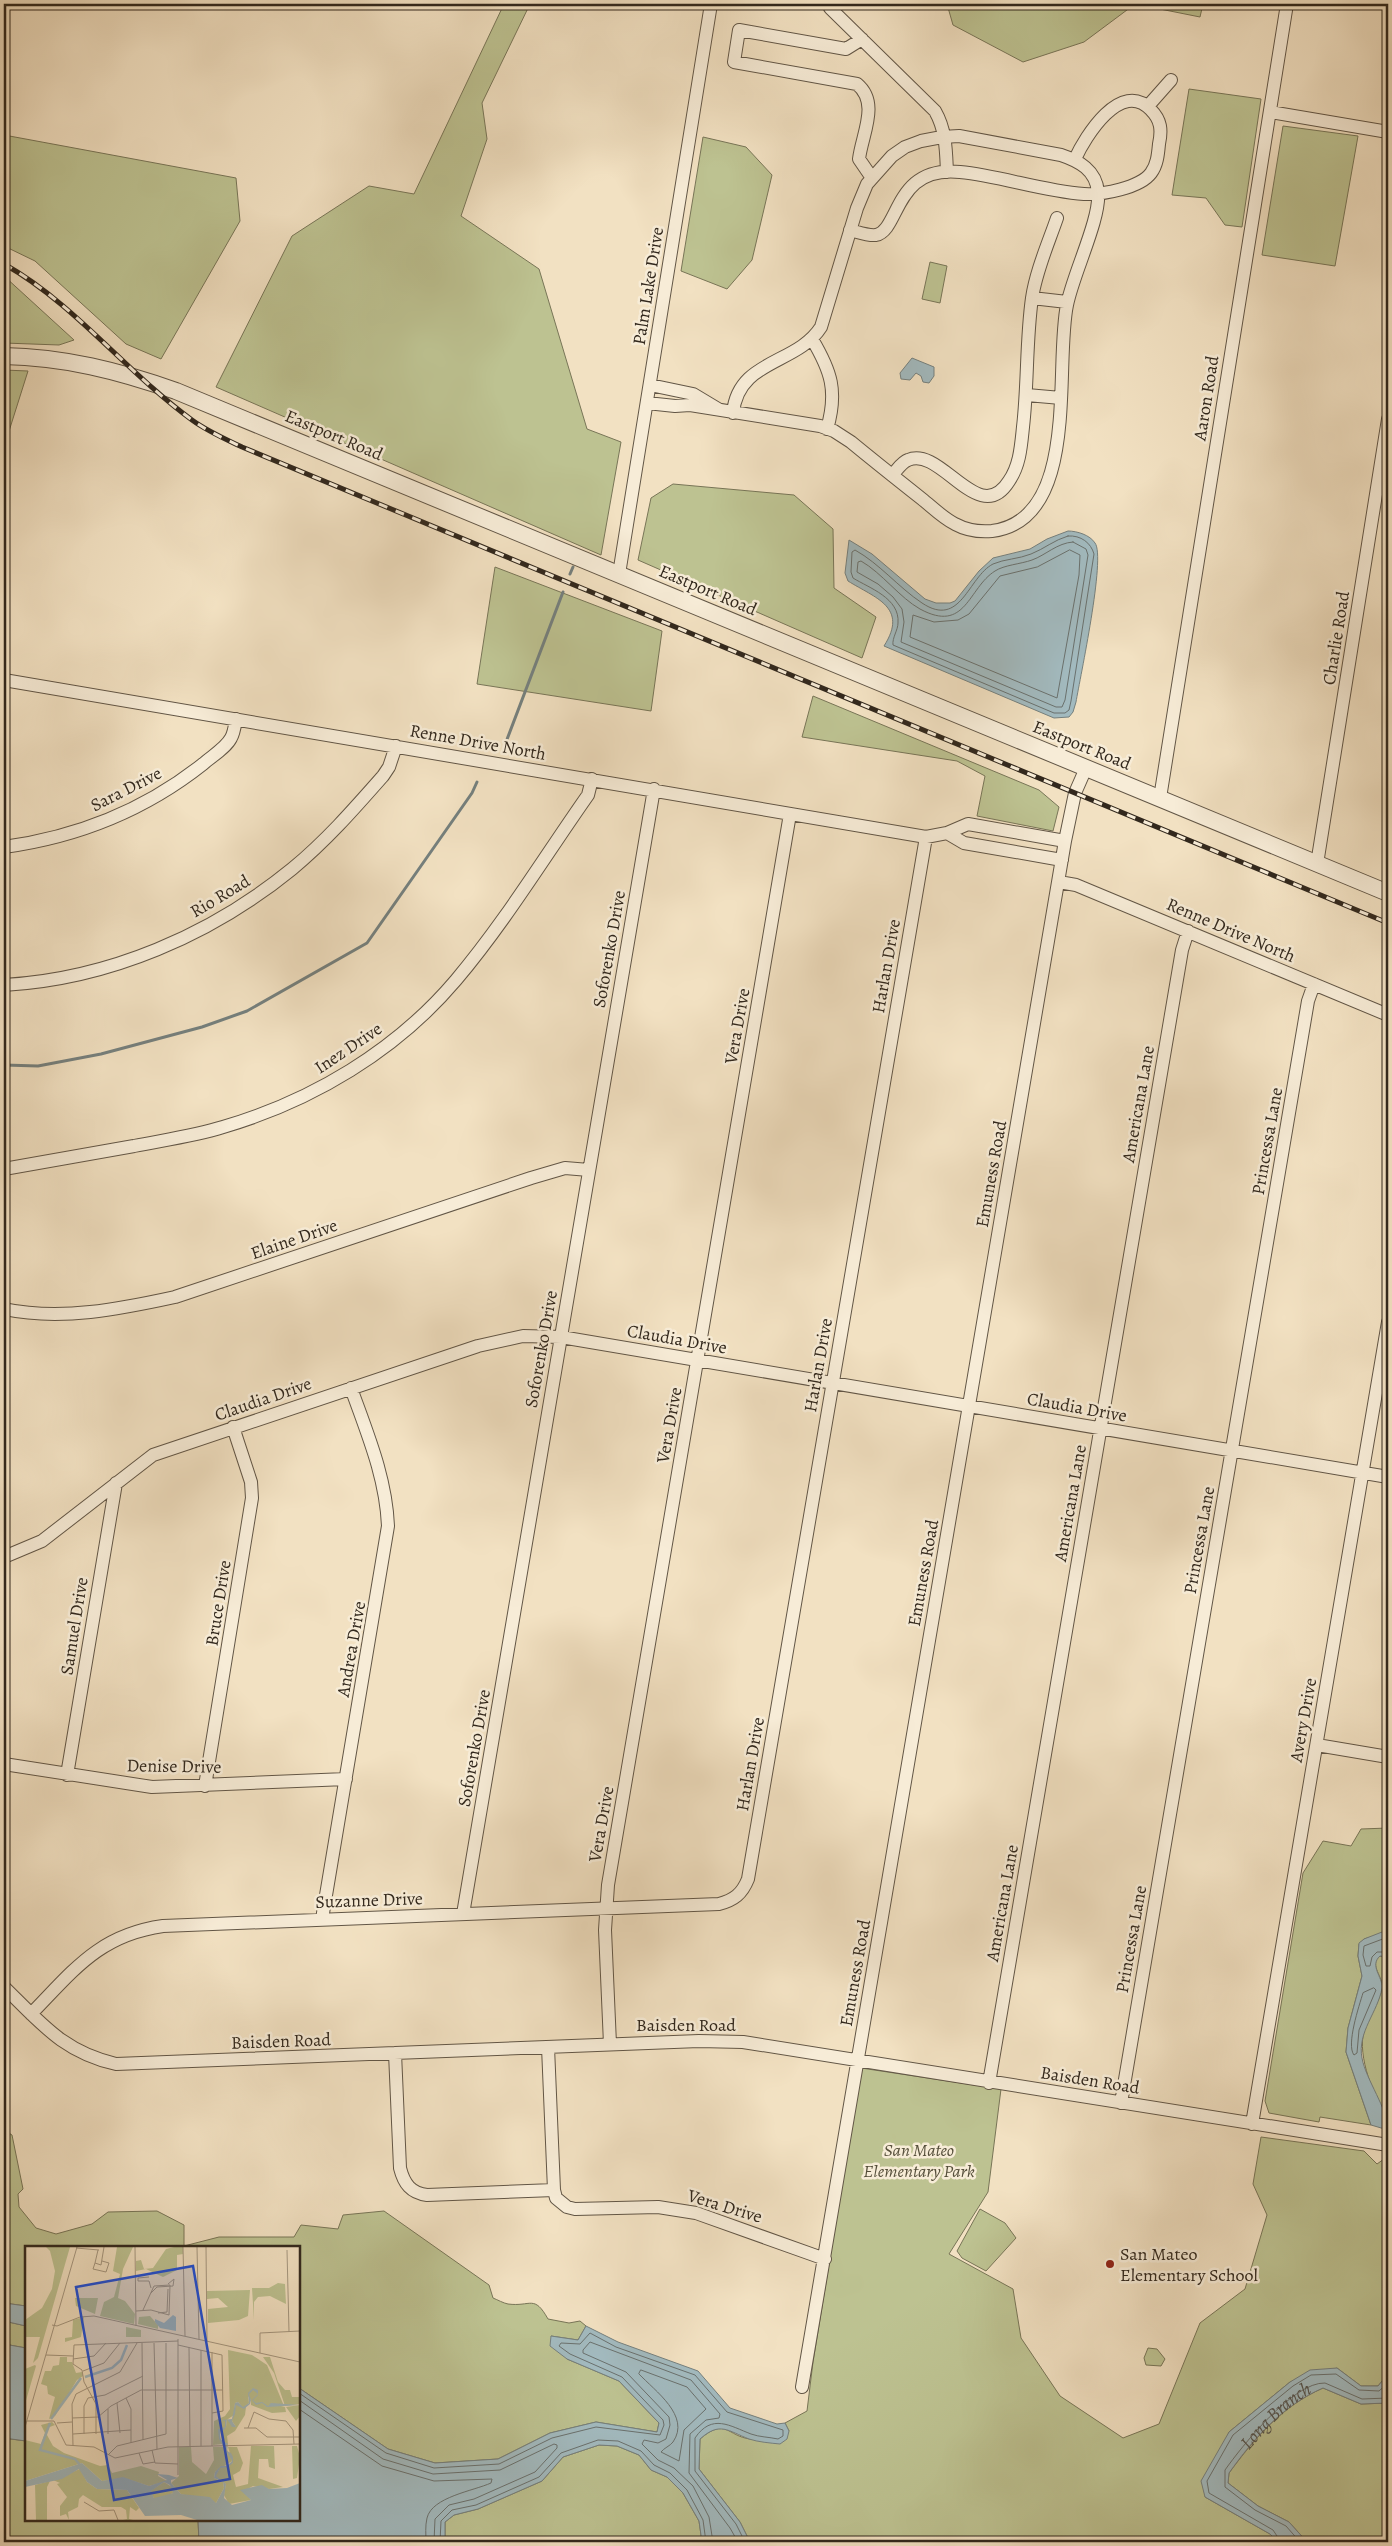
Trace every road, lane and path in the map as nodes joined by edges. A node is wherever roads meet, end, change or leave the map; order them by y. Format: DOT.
graph roads {
  1 [pos="710,4"];
  2 [pos="1287,4"];
  3 [pos="830,8"];
  4 [pos="862,39"];
  5 [pos="1171,80"];
  6 [pos="1148,106"];
  7 [pos="1270,112"];
  8 [pos="1388,132"];
  9 [pos="945,136"];
  10 [pos="1075,160"];
  11 [pos="947,172"];
  12 [pos="872,178"];
  13 [pos="1098,192"];
  14 [pos="1057,218"];
  15 [pos="850,230"];
  16 [pos="1032,298"];
  17 [pos="1067,302"];
  18 [pos="812,339"];
  19 [pos="4,356"];
  20 [pos="650,385"];
  21 [pos="1026,396"];
  22 [pos="1061,398"];
  23 [pos="647,403"];
  24 [pos="720,410"];
  25 [pos="733,412"];
  26 [pos="1388,418"];
  27 [pos="827,429"];
  28 [pos="892,475"];
  29 [pos="619,574"];
  30 [pos="4,680"];
  31 [pos="236,719"];
  32 [pos="396,746"];
  33 [pos="1086,768"];
  34 [pos="592,779"];
  35 [pos="654,789"];
  36 [pos="1160,798"];
  37 [pos="790,814"];
  38 [pos="946,833"];
  39 [pos="926,837"];
  40 [pos="1065,840"];
  41 [pos="4,847"];
  42 [pos="1062,860"];
  43 [pos="1317,864"];
  44 [pos="1059,882"];
  45 [pos="1388,893"];
  46 [pos="1188,931"];
  47 [pos="1314,984"];
  48 [pos="4,986"];
  49 [pos="1388,1015"];
  50 [pos="4,1169"];
  51 [pos="589,1170"];
  52 [pos="4,1309"];
  53 [pos="1388,1322"];
  54 [pos="561,1337"];
  55 [pos="698,1360"];
  56 [pos="832,1383"];
  57 [pos="351,1388"];
  58 [pos="969,1406"];
  59 [pos="233,1427"];
  60 [pos="1100,1428"];
  61 [pos="1231,1451"];
  62 [pos="1362,1473"];
  63 [pos="1388,1478"];
  64 [pos="116,1483"];
  65 [pos="4,1556"];
  66 [pos="1317,1745"];
  67 [pos="1388,1757"];
  68 [pos="4,1764"];
  69 [pos="67,1775"];
  70 [pos="346,1779"];
  71 [pos="205,1786"];
  72 [pos="738,1896"];
  73 [pos="606,1907"];
  74 [pos="464,1914"];
  75 [pos="322,1919"];
  76 [pos="4,1987"];
  77 [pos="31,2014"];
  78 [pos="610,2044"];
  79 [pos="548,2047"];
  80 [pos="396,2053"];
  81 [pos="858,2061"];
  82 [pos="989,2082"];
  83 [pos="1121,2102"];
  84 [pos="1252,2124"];
  85 [pos="1388,2145"];
  86 [pos="554,2190"];
  87 [pos="825,2259"];
  88 [pos="802,2387"];
  1 -- 20 [label="street, Palm Lake Drive"];
  2 -- 7 [label="street, Aaron Road"];
  3 -- 4 [label="street"];
  4 -- 9 [label="street"];
  4 -- 12 [label="street"];
  5 -- 6 [label="street"];
  6 -- 10 [label="street"];
  6 -- 13 [label="street"];
  7 -- 8 [label="street"];
  7 -- 36 [label="street, Aaron Road"];
  9 -- 10 [label="street"];
  9 -- 11 [label="street"];
  9 -- 12 [label="street"];
  10 -- 13 [label="street"];
  11 -- 13 [label="street"];
  11 -- 15 [label="street"];
  12 -- 15 [label="street"];
  13 -- 17 [label="street"];
  14 -- 16 [label="street"];
  15 -- 18 [label="street"];
  16 -- 17 [label="street"];
  16 -- 21 [label="street"];
  17 -- 22 [label="street"];
  18 -- 25 [label="street"];
  18 -- 27 [label="street"];
  19 -- 29 [label="street, Eastport Road"];
  20 -- 23 [label="street, Palm Lake Drive"];
  20 -- 24 [label="street"];
  21 -- 22 [label="street"];
  21 -- 28 [label="street"];
  22 -- 28 [label="street"];
  23 -- 24 [label="street"];
  23 -- 29 [label="street, Palm Lake Drive"];
  24 -- 25 [label="street"];
  25 -- 27 [label="street"];
  26 -- 43 [label="street, Charlie Road"];
  27 -- 28 [label="street"];
  29 -- 33 [label="street, Eastport Road"];
  30 -- 31 [label="street, Renne Drive North"];
  31 -- 32 [label="street, Renne Drive North"];
  31 -- 41 [label="street, Sara Drive"];
  32 -- 34 [label="street, Renne Drive North"];
  32 -- 48 [label="street, Rio Road"];
  33 -- 36 [label="street, Eastport Road"];
  33 -- 40 [label="street, Emuness Road"];
  34 -- 35 [label="street, Renne Drive North"];
  34 -- 50 [label="street, Inez Drive"];
  35 -- 37 [label="street, Renne Drive North"];
  35 -- 51 [label="street, Soforenko Drive"];
  36 -- 43 [label="street, Eastport Road"];
  37 -- 39 [label="street, Renne Drive North"];
  37 -- 55 [label="street, Vera Drive"];
  38 -- 39 [label="street, Renne Drive North"];
  38 -- 40 [label="street, Renne Drive North"];
  38 -- 42 [label="street"];
  39 -- 56 [label="street, Harlan Drive"];
  40 -- 42 [label="street, Emuness Road"];
  42 -- 44 [label="street, Emuness Road"];
  43 -- 45 [label="street, Eastport Road"];
  44 -- 46 [label="street, Renne Drive North"];
  44 -- 58 [label="street, Emuness Road"];
  46 -- 47 [label="street, Renne Drive North"];
  46 -- 60 [label="street, Americana Lane"];
  47 -- 49 [label="street, Renne Drive North"];
  47 -- 61 [label="street, Princessa Lane"];
  51 -- 52 [label="street, Elaine Drive"];
  51 -- 54 [label="street, Soforenko Drive"];
  53 -- 62 [label="street, Avery Drive"];
  54 -- 55 [label="street, Claudia Drive"];
  54 -- 57 [label="street, Claudia Drive"];
  54 -- 74 [label="street, Soforenko Drive"];
  55 -- 56 [label="street, Claudia Drive"];
  55 -- 73 [label="street, Vera Drive"];
  56 -- 58 [label="street, Claudia Drive"];
  56 -- 72 [label="street, Harlan Drive"];
  57 -- 59 [label="street, Claudia Drive"];
  57 -- 70 [label="street, Andrea Drive"];
  58 -- 60 [label="street, Claudia Drive"];
  58 -- 81 [label="street, Emuness Road"];
  59 -- 64 [label="street, Claudia Drive"];
  59 -- 71 [label="street, Bruce Drive"];
  60 -- 61 [label="street, Claudia Drive"];
  60 -- 82 [label="street, Americana Lane"];
  61 -- 62 [label="street, Claudia Drive"];
  61 -- 83 [label="street, Princessa Lane"];
  62 -- 63 [label="street, Claudia Drive"];
  62 -- 66 [label="street, Avery Drive"];
  64 -- 65 [label="street, Claudia Drive"];
  64 -- 69 [label="street, Samuel Drive"];
  66 -- 67 [label="street"];
  66 -- 84 [label="street, Avery Drive"];
  68 -- 69 [label="street, Denise Drive"];
  69 -- 71 [label="street, Denise Drive"];
  70 -- 71 [label="street, Denise Drive"];
  70 -- 75 [label="street, Andrea Drive"];
  72 -- 73 [label="street, Suzanne Drive"];
  73 -- 74 [label="street, Suzanne Drive"];
  73 -- 78 [label="street, Vera Drive"];
  74 -- 75 [label="street, Suzanne Drive"];
  75 -- 77 [label="street, Suzanne Drive"];
  76 -- 77 [label="street, Baisden Road"];
  77 -- 80 [label="street, Baisden Road"];
  78 -- 79 [label="street, Baisden Road"];
  78 -- 81 [label="street, Baisden Road"];
  79 -- 80 [label="street, Baisden Road"];
  79 -- 86 [label="street"];
  80 -- 86 [label="street"];
  81 -- 82 [label="street, Baisden Road"];
  81 -- 87 [label="street, Emuness Road"];
  82 -- 83 [label="street, Baisden Road"];
  83 -- 84 [label="street, Baisden Road"];
  84 -- 85 [label="street, Baisden Road"];
  86 -- 87 [label="street, Vera Drive"];
  87 -- 88 [label="street, Emuness Road"];
}
